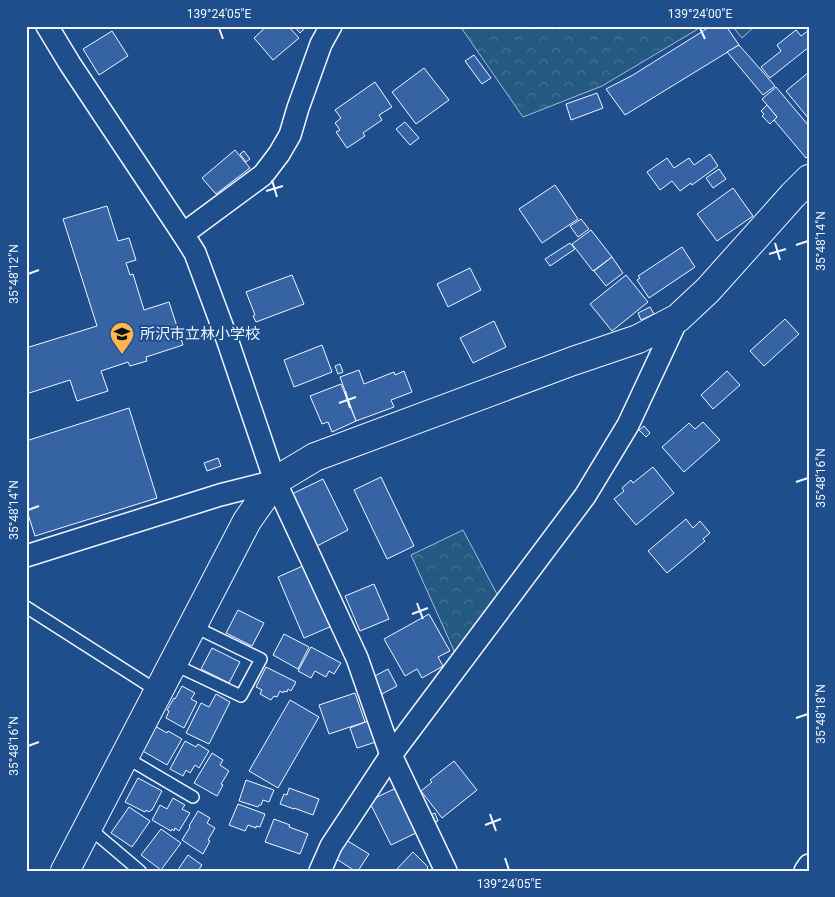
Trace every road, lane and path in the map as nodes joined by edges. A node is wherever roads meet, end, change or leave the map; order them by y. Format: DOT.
graph roads {
  1 [pos="47,26"];
  2 [pos="331,26"];
  3 [pos="809,179"];
  4 [pos="184,234"];
  5 [pos="678,318"];
  6 [pos="275,481"];
  7 [pos="26,556"];
  8 [pos="26,607"];
  9 [pos="193,626"];
  10 [pos="173,664"];
  11 [pos="159,692"];
  12 [pos="391,755"];
  13 [pos="125,757"];
  14 [pos="193,797"];
  15 [pos="88,827"];
  16 [pos="809,865"];
  17 [pos="65,871"];
  18 [pos="140,871"];
  19 [pos="320,871"];
  20 [pos="446,871"];
  21 [pos="806,871"];
  1 -- 4 [label="street"];
  2 -- 4 [label="street"];
  3 -- 5 [label="street"];
  4 -- 6 [label="street"];
  5 -- 6 [label="street"];
  5 -- 12 [label="street"];
  6 -- 7 [label="street"];
  6 -- 9 [label="street"];
  6 -- 12 [label="street"];
  8 -- 11 [label="lane"];
  9 -- 10 [label="street"];
  9 -- 10 [label="lane"];
  10 -- 11 [label="street"];
  11 -- 13 [label="street"];
  12 -- 19 [label="street"];
  12 -- 20 [label="street"];
  13 -- 14 [label="lane"];
  13 -- 15 [label="street"];
  15 -- 17 [label="street"];
  15 -- 18 [label="lane"];
  16 -- 21 [label="street"];
}
